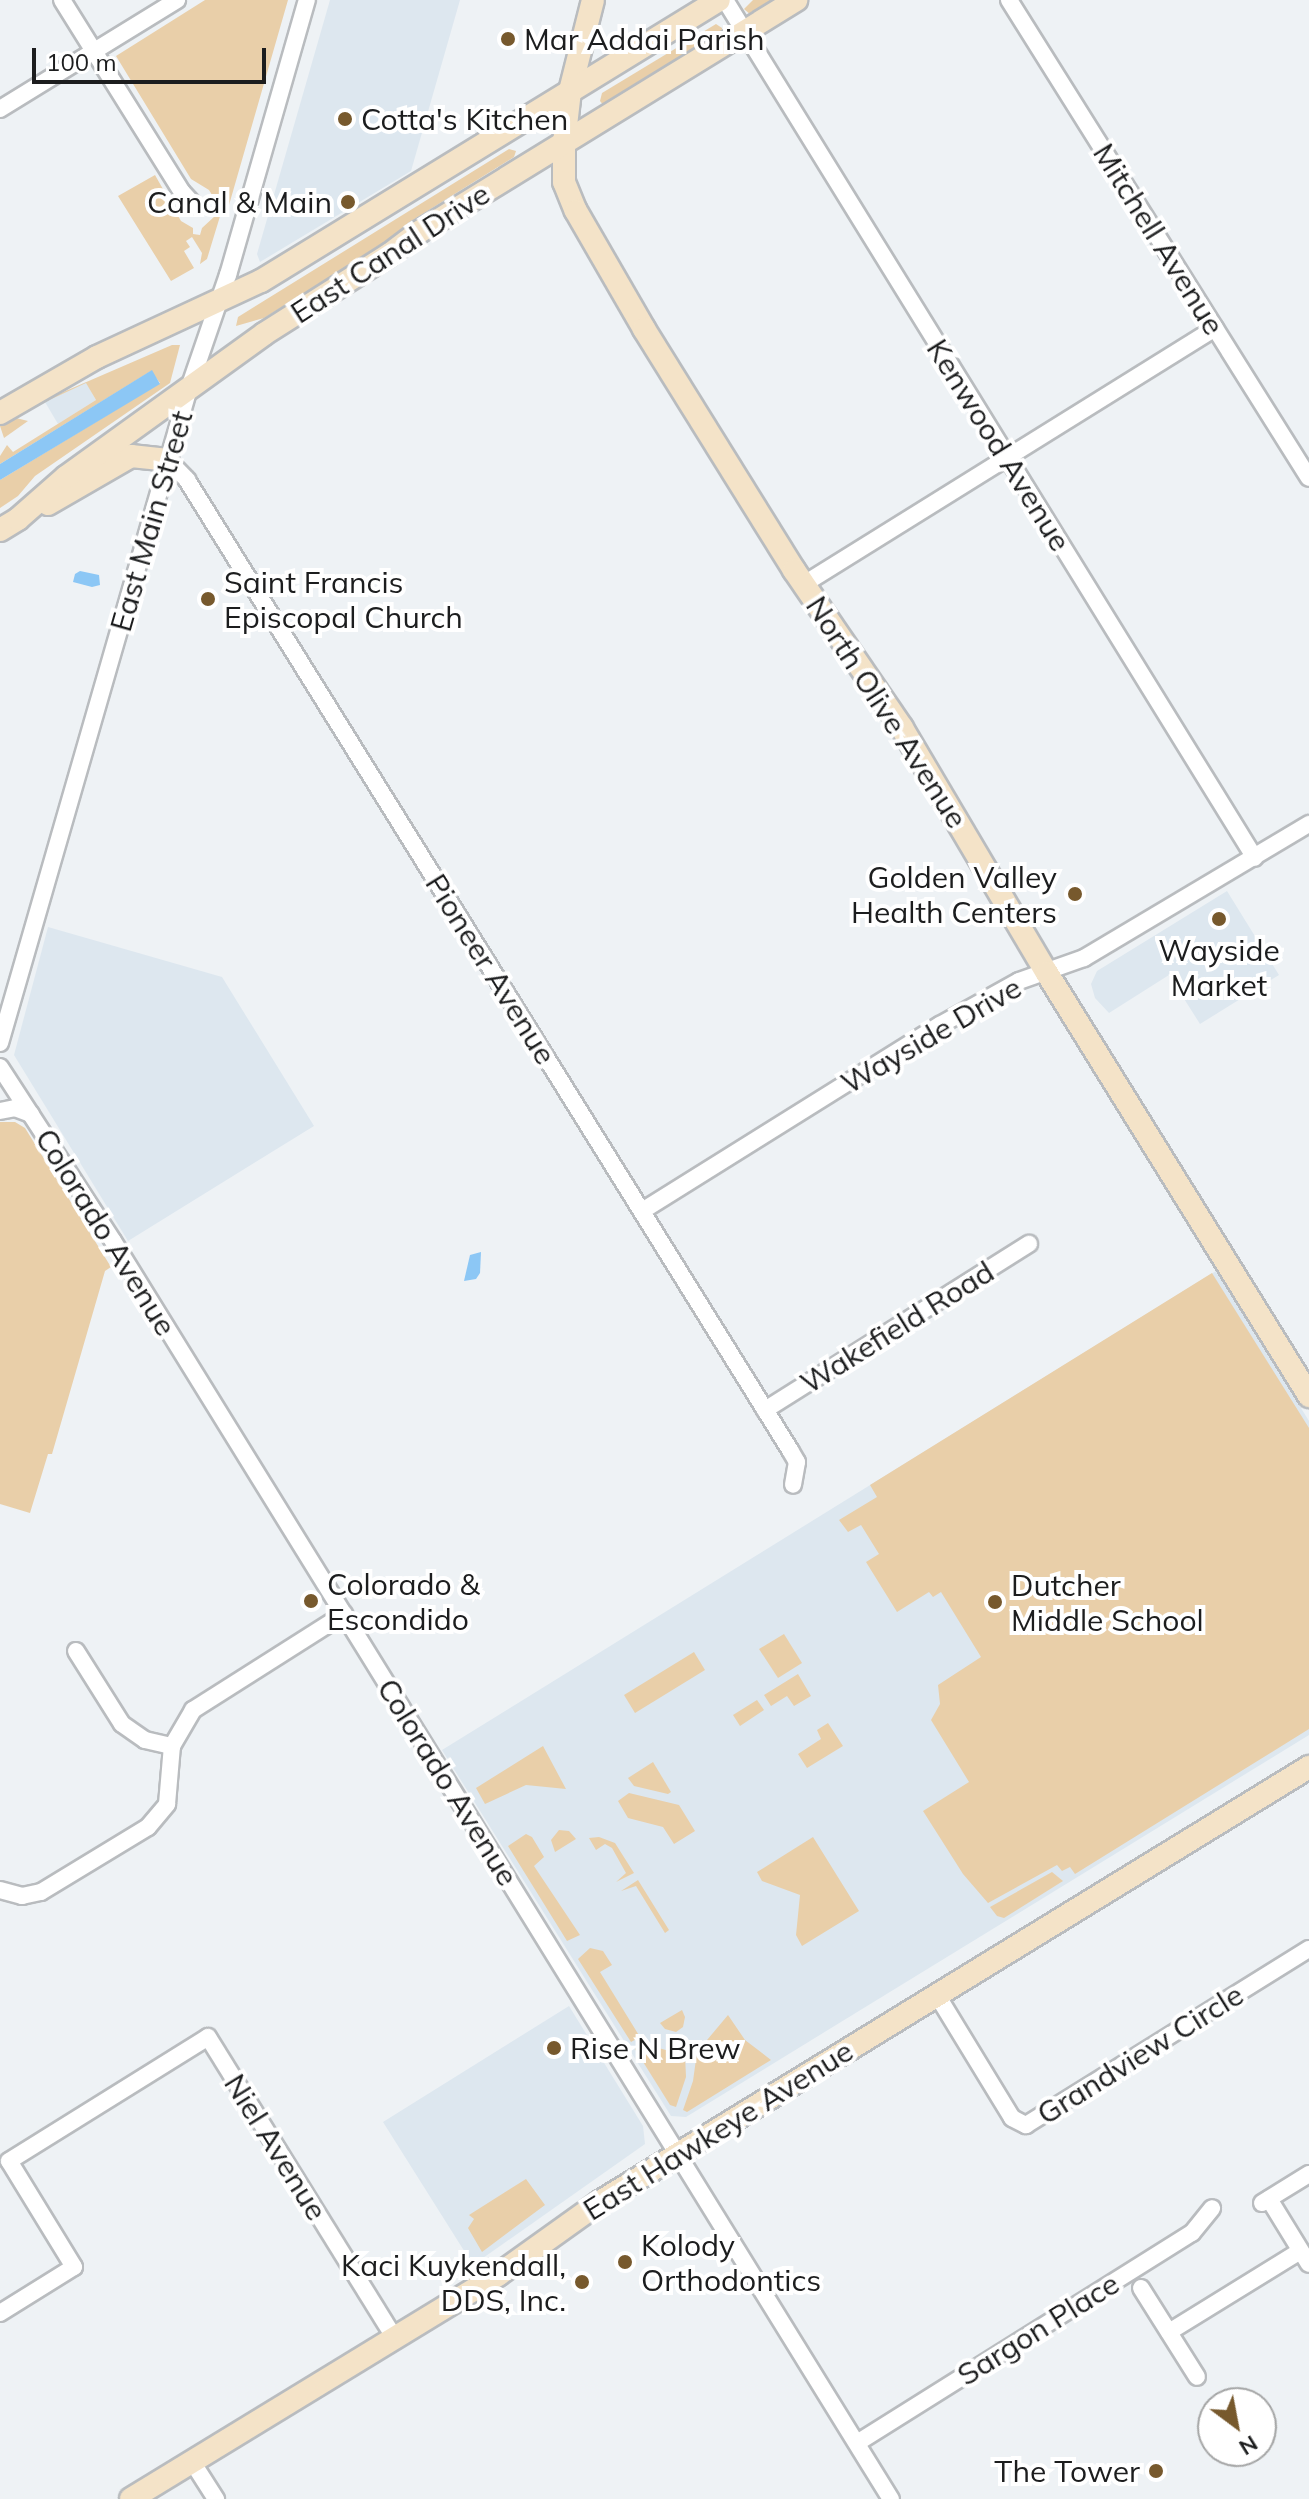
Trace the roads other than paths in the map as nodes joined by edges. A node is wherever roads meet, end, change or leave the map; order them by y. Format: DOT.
graph roads {
  1 [pos="62,0"];
  2 [pos="177,0"];
  3 [pos="307,0"];
  4 [pos="593,0"];
  5 [pos="722,0"];
  6 [pos="796,0"];
  7 [pos="1009,0"];
  8 [pos="743,32"];
  9 [pos="94,51"];
  10 [pos="570,91"];
  11 [pos="0,109"];
  12 [pos="564,143"];
  13 [pos="195,206"];
  14 [pos="220,300"];
  15 [pos="1215,328"];
  16 [pos="189,388"];
  17 [pos="0,413"];
  18 [pos="1007,457"];
  19 [pos="168,460"];
  20 [pos="1309,478"];
  21 [pos="9,524"];
  22 [pos="804,584"];
  23 [pos="1309,824"];
  24 [pos="1255,858"];
  25 [pos="1047,973"];
  26 [pos="0,1043"];
  27 [pos="0,1067"];
  28 [pos="0,1111"];
  29 [pos="31,1114"];
  30 [pos="642,1211"];
  31 [pos="1029,1244"];
  32 [pos="1309,1396"];
  33 [pos="765,1410"];
  34 [pos="793,1485"];
  35 [pos="344,1614"];
  36 [pos="76,1651"];
  37 [pos="172,1746"];
  38 [pos="1309,1767"];
  39 [pos="0,1890"];
  40 [pos="1309,1949"];
  41 [pos="937,1995"];
  42 [pos="677,2155"];
  43 [pos="1309,2174"];
  44 [pos="1212,2208"];
  45 [pos="1305,2257"];
  46 [pos="1141,2288"];
  47 [pos="0,2313"];
  48 [pos="1169,2332"];
  49 [pos="395,2339"];
  50 [pos="1197,2377"];
  51 [pos="857,2443"];
  52 [pos="193,2463"];
  53 [pos="131,2499"];
  54 [pos="216,2499"];
  55 [pos="891,2499"];
  1 -- 9 [label="street"];
  2 -- 9 [label="street"];
  3 -- 14 [label="street, East Main Street"];
  4 -- 10 [label="street, North Olive Avenue"];
  5 -- 8 [label="street, Kenwood Avenue"];
  5 -- 10 [label="street, East Canal Drive"];
  6 -- 8 [label="street, East Canal Drive"];
  7 -- 15 [label="street, Mitchell Avenue"];
  8 -- 12 [label="street, East Canal Drive"];
  8 -- 18 [label="street, Kenwood Avenue"];
  9 -- 11 [label="street"];
  9 -- 13 [label="street"];
  10 -- 12 [label="street, North Olive Avenue"];
  10 -- 14 [label="street, East Canal Drive"];
  12 -- 16 [label="street, East Canal Drive"];
  12 -- 22 [label="street, North Olive Avenue"];
  14 -- 16 [label="street, East Main Street"];
  14 -- 17 [label="street, East Canal Drive"];
  15 -- 18 [label="street"];
  15 -- 20 [label="street, Mitchell Avenue"];
  16 -- 19 [label="street, East Main Street"];
  16 -- 21 [label="street, East Canal Drive"];
  18 -- 22 [label="street"];
  18 -- 24 [label="street, Kenwood Avenue"];
  19 -- 21 [label="street"];
  19 -- 26 [label="street, East Main Street"];
  19 -- 30 [label="street, Pioneer Avenue"];
  22 -- 25 [label="street, North Olive Avenue"];
  23 -- 24 [label="street, Wayside Drive"];
  24 -- 25 [label="street, Wayside Drive"];
  25 -- 30 [label="street, Wayside Drive"];
  25 -- 32 [label="street, North Olive Avenue"];
  27 -- 29 [label="street, Colorado Avenue"];
  28 -- 29 [label="street"];
  29 -- 35 [label="street, Colorado Avenue"];
  30 -- 33 [label="street, Pioneer Avenue"];
  31 -- 33 [label="street, Wakefield Road"];
  33 -- 34 [label="street, Pioneer Avenue"];
  35 -- 37 [label="street"];
  35 -- 42 [label="street, Colorado Avenue"];
  36 -- 37 [label="street"];
  37 -- 39 [label="street"];
  38 -- 41 [label="street, East Hawkeye Avenue"];
  40 -- 41 [label="street, Grandview Circle"];
  41 -- 42 [label="street, East Hawkeye Avenue"];
  42 -- 49 [label="street, East Hawkeye Avenue"];
  42 -- 51 [label="street, Colorado Avenue"];
  43 -- 45 [label="street"];
  44 -- 51 [label="street, Sargon Place"];
  45 -- 48 [label="street"];
  46 -- 48 [label="street"];
  47 -- 49 [label="street, Niel Avenue"];
  48 -- 50 [label="street"];
  49 -- 52 [label="street, East Hawkeye Avenue"];
  51 -- 55 [label="street, Colorado Avenue"];
  52 -- 53 [label="street, East Hawkeye Avenue"];
  52 -- 54 [label="street"];
}
